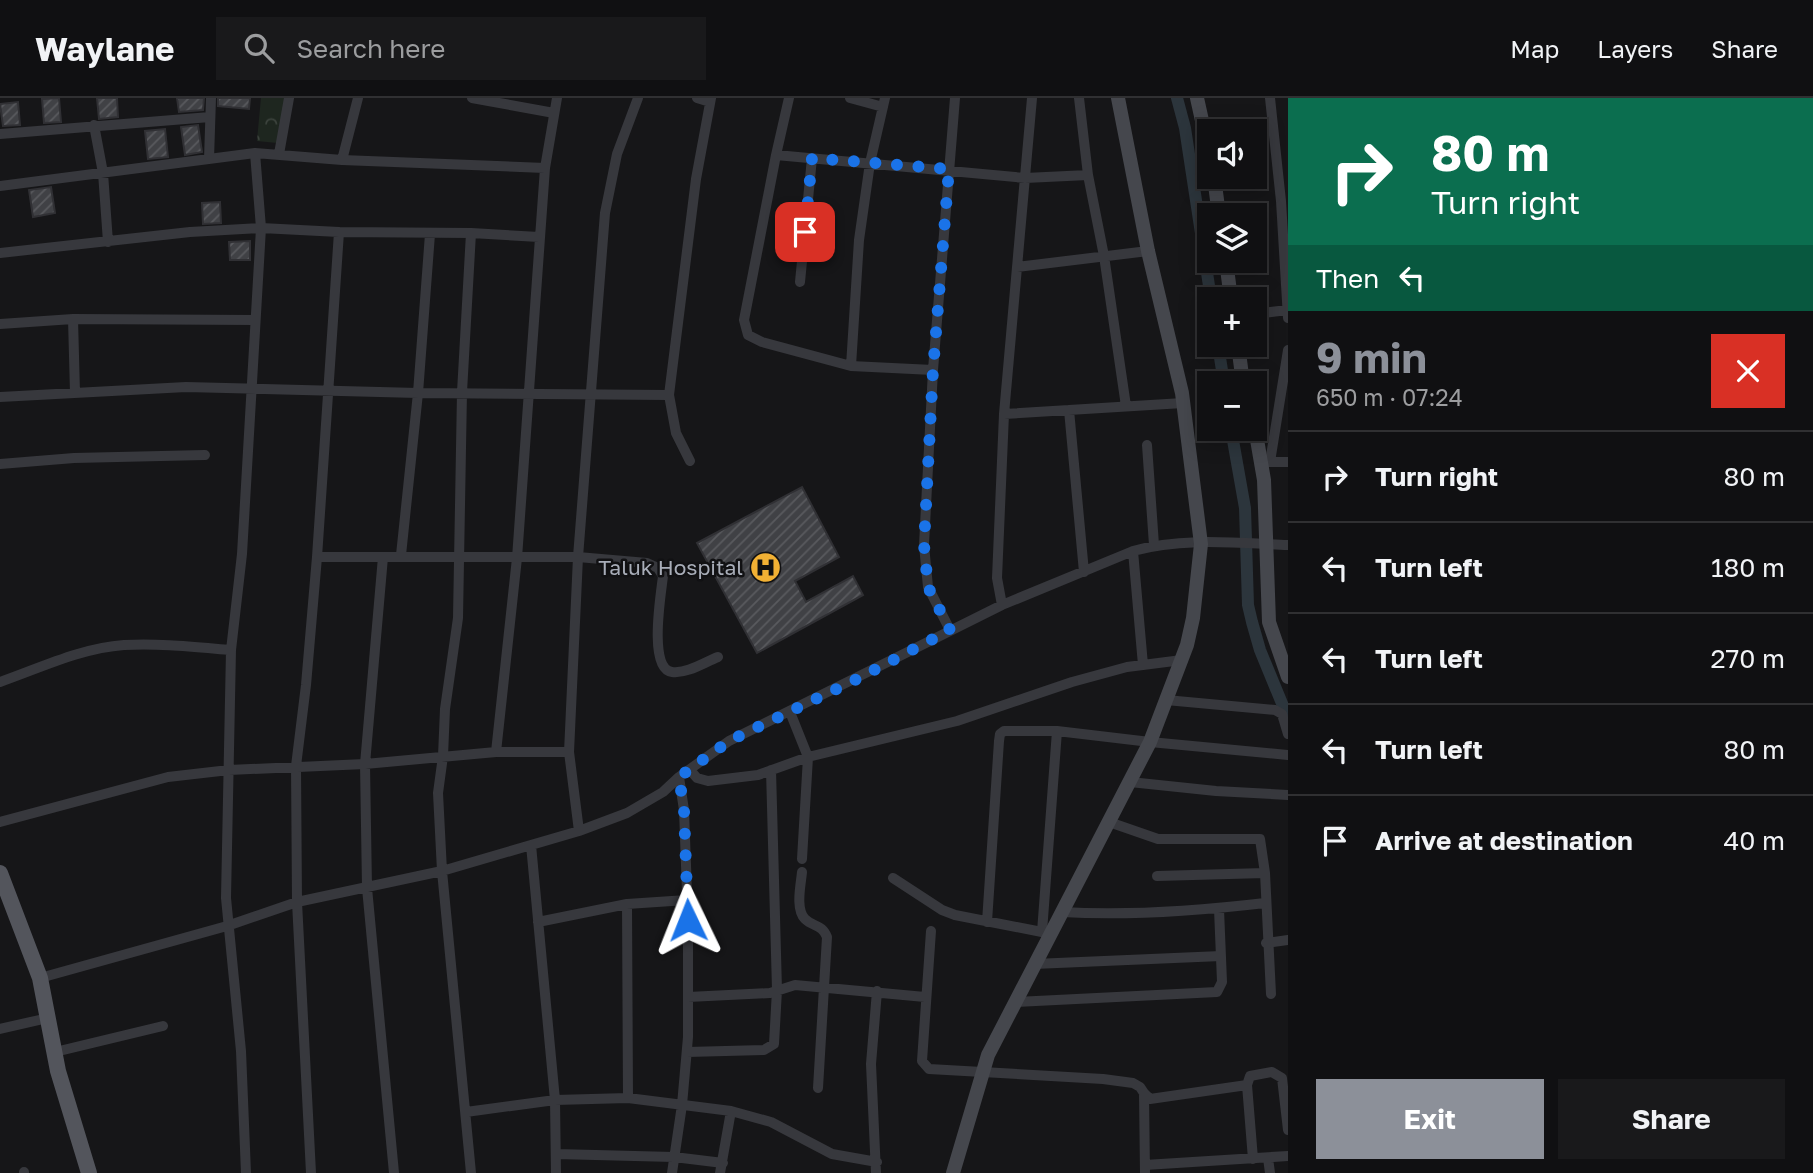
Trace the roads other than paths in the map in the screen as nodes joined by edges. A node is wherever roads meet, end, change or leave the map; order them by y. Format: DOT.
graph roads {
  1 [pos="211,98"];
  2 [pos="289,98"];
  3 [pos="358,98"];
  4 [pos="472,98"];
  5 [pos="557,98"];
  6 [pos="638,98"];
  7 [pos="697,98"];
  8 [pos="789,98"];
  9 [pos="850,98"];
  10 [pos="955,98"];
  11 [pos="1032,98"];
  12 [pos="1079,98"];
  13 [pos="1118,98"];
  14 [pos="1197,98"];
  15 [pos="1270,98"];
  16 [pos="711,100"];
  17 [pos="884,102"];
  18 [pos="554,113"];
  19 [pos="210,117"];
  20 [pos="1202,119"];
  21 [pos="94,125"];
  22 [pos="0,134"];
  23 [pos="255,153"];
  24 [pos="279,154"];
  25 [pos="776,155"];
  26 [pos="812,158"];
  27 [pos="209,159"];
  28 [pos="342,160"];
  29 [pos="870,163"];
  30 [pos="545,168"];
  31 [pos="949,169"];
  32 [pos="103,173"];
  33 [pos="1088,175"];
  34 [pos="1025,177"];
  35 [pos="0,186"];
  36 [pos="1285,200"];
  37 [pos="261,228"];
  38 [pos="339,232"];
  39 [pos="471,233"];
  40 [pos="430,234"];
  41 [pos="539,237"];
  42 [pos="108,242"];
  43 [pos="1149,251"];
  44 [pos="0,253"];
  45 [pos="1104,256"];
  46 [pos="1017,267"];
  47 [pos="800,282"];
  48 [pos="1287,310"];
  49 [pos="1267,312"];
  50 [pos="1288,318"];
  51 [pos="73,319"];
  52 [pos="255,320"];
  53 [pos="0,324"];
  54 [pos="1288,350"];
  55 [pos="851,366"];
  56 [pos="933,370"];
  57 [pos="1286,382"];
  58 [pos="251,388"];
  59 [pos="327,389"];
  60 [pos="462,392"];
  61 [pos="75,393"];
  62 [pos="418,393"];
  63 [pos="528,393"];
  64 [pos="669,395"];
  65 [pos="591,396"];
  66 [pos="0,397"];
  67 [pos="1183,403"];
  68 [pos="1126,407"];
  69 [pos="1069,410"];
  70 [pos="1004,414"];
  71 [pos="1259,441"];
  72 [pos="1147,444"];
  73 [pos="205,455"];
  74 [pos="690,461"];
  75 [pos="1266,462"];
  76 [pos="1288,462"];
  77 [pos="0,464"];
  78 [pos="1207,543"];
  79 [pos="1261,544"];
  80 [pos="1154,545"];
  81 [pos="1288,545"];
  82 [pos="1133,551"];
  83 [pos="401,555"];
  84 [pos="317,557"];
  85 [pos="383,557"];
  86 [pos="458,557"];
  87 [pos="578,557"];
  88 [pos="517,558"];
  89 [pos="1084,572"];
  90 [pos="1002,605"];
  91 [pos="950,630"];
  92 [pos="231,650"];
  93 [pos="718,657"];
  94 [pos="1182,660"];
  95 [pos="1143,665"];
  96 [pos="1288,677"];
  97 [pos="0,682"];
  98 [pos="1166,700"];
  99 [pos="790,712"];
  100 [pos="1057,731"];
  101 [pos="1288,734"];
  102 [pos="1150,743"];
  103 [pos="496,751"];
  104 [pos="569,752"];
  105 [pos="1288,755"];
  106 [pos="443,756"];
  107 [pos="808,757"];
  108 [pos="365,764"];
  109 [pos="296,766"];
  110 [pos="229,770"];
  111 [pos="690,770"];
  112 [pos="771,770"];
  113 [pos="679,777"];
  114 [pos="1130,782"];
  115 [pos="1288,794"];
  116 [pos="0,822"];
  117 [pos="1110,822"];
  118 [pos="579,831"];
  119 [pos="531,845"];
  120 [pos="802,859"];
  121 [pos="442,871"];
  122 [pos="802,872"];
  123 [pos="0,873"];
  124 [pos="1265,873"];
  125 [pos="1157,876"];
  126 [pos="893,878"];
  127 [pos="367,888"];
  128 [pos="687,900"];
  129 [pos="297,902"];
  130 [pos="1265,903"];
  131 [pos="627,904"];
  132 [pos="1219,909"];
  133 [pos="1062,912"];
  134 [pos="538,922"];
  135 [pos="987,922"];
  136 [pos="227,926"];
  137 [pos="931,931"];
  138 [pos="1046,933"];
  139 [pos="1288,940"];
  140 [pos="1266,943"];
  141 [pos="1221,956"];
  142 [pos="1034,964"];
  143 [pos="40,978"];
  144 [pos="824,987"];
  145 [pos="777,990"];
  146 [pos="877,991"];
  147 [pos="1270,994"];
  148 [pos="688,996"];
  149 [pos="925,997"];
  150 [pos="1014,1002"];
  151 [pos="48,1018"];
  152 [pos="163,1026"];
  153 [pos="0,1029"];
  154 [pos="55,1052"];
  155 [pos="687,1052"];
  156 [pos="982,1071"];
  157 [pos="1247,1085"];
  158 [pos="818,1088"];
  159 [pos="1144,1093"];
  160 [pos="628,1098"];
  161 [pos="555,1100"];
  162 [pos="682,1105"];
  163 [pos="731,1111"];
  164 [pos="466,1112"];
  165 [pos="1288,1130"];
  166 [pos="556,1154"];
  167 [pos="1288,1156"];
  168 [pos="674,1157"];
  169 [pos="1268,1158"];
  170 [pos="1253,1160"];
  171 [pos="877,1162"];
  172 [pos="722,1168"];
  173 [pos="1145,1169"];
  174 [pos="89,1173"];
  175 [pos="246,1173"];
  176 [pos="311,1173"];
  177 [pos="394,1173"];
  178 [pos="471,1173"];
  179 [pos="556,1173"];
  180 [pos="672,1173"];
  181 [pos="876,1173"];
  182 [pos="953,1173"];
  183 [pos="1270,1173"];
  1 -- 19 [label="street"];
  2 -- 24 [label="street"];
  3 -- 28 [label="street"];
  4 -- 18 [label="street"];
  5 -- 18 [label="street"];
  6 -- 65 [label="street"];
  7 -- 16 [label="street"];
  8 -- 25 [label="street"];
  9 -- 17 [label="street"];
  10 -- 31 [label="street"];
  11 -- 34 [label="street"];
  12 -- 33 [label="street"];
  13 -- 43 [label="street"];
  14 -- 20 [label="street"];
  15 -- 36 [label="street"];
  16 -- 64 [label="street"];
  17 -- 29 [label="street"];
  18 -- 30 [label="street"];
  19 -- 21 [label="street"];
  19 -- 27 [label="street"];
  21 -- 22 [label="street"];
  21 -- 32 [label="street"];
  23 -- 24 [label="street"];
  23 -- 27 [label="street"];
  23 -- 37 [label="street"];
  24 -- 28 [label="street"];
  25 -- 26 [label="street"];
  25 -- 55 [label="street"];
  26 -- 29 [label="street"];
  26 -- 47 [label="street"];
  27 -- 32 [label="street"];
  28 -- 30 [label="street"];
  29 -- 31 [label="street"];
  29 -- 55 [label="street"];
  30 -- 41 [label="street"];
  31 -- 34 [label="street"];
  31 -- 56 [label="street"];
  32 -- 35 [label="street"];
  32 -- 42 [label="street"];
  33 -- 34 [label="street"];
  33 -- 45 [label="street"];
  34 -- 46 [label="street"];
  36 -- 48 [label="street"];
  37 -- 38 [label="street"];
  37 -- 42 [label="street"];
  37 -- 52 [label="street"];
  38 -- 40 [label="street"];
  38 -- 59 [label="street"];
  39 -- 40 [label="street"];
  39 -- 41 [label="street"];
  39 -- 60 [label="street"];
  40 -- 62 [label="street"];
  41 -- 63 [label="street"];
  42 -- 44 [label="street"];
  43 -- 45 [label="street"];
  43 -- 67 [label="street"];
  45 -- 46 [label="street"];
  45 -- 68 [label="street"];
  46 -- 70 [label="street"];
  48 -- 49 [label="street"];
  48 -- 50 [label="street"];
  51 -- 52 [label="street"];
  51 -- 53 [label="street"];
  51 -- 61 [label="street"];
  52 -- 58 [label="street"];
  54 -- 57 [label="street"];
  55 -- 56 [label="street"];
  56 -- 91 [label="street"];
  57 -- 75 [label="street"];
  58 -- 59 [label="street"];
  58 -- 61 [label="street"];
  58 -- 92 [label="street"];
  59 -- 62 [label="street"];
  59 -- 84 [label="street"];
  60 -- 62 [label="street"];
  60 -- 63 [label="street"];
  60 -- 86 [label="street"];
  61 -- 66 [label="street"];
  62 -- 83 [label="street"];
  63 -- 65 [label="street"];
  63 -- 88 [label="street"];
  64 -- 65 [label="street"];
  64 -- 74 [label="street"];
  65 -- 87 [label="street"];
  67 -- 68 [label="street"];
  67 -- 78 [label="street"];
  68 -- 69 [label="street"];
  69 -- 70 [label="street"];
  69 -- 89 [label="street"];
  70 -- 90 [label="street"];
  71 -- 75 [label="street"];
  72 -- 80 [label="street"];
  73 -- 77 [label="street"];
  75 -- 76 [label="street"];
  75 -- 79 [label="street"];
  78 -- 79 [label="street"];
  78 -- 80 [label="street"];
  78 -- 94 [label="street"];
  79 -- 81 [label="street"];
  79 -- 96 [label="street"];
  80 -- 82 [label="street"];
  82 -- 89 [label="street"];
  82 -- 95 [label="street"];
  83 -- 85 [label="street"];
  83 -- 86 [label="street"];
  84 -- 85 [label="street"];
  84 -- 109 [label="street"];
  85 -- 108 [label="street"];
  86 -- 88 [label="street"];
  86 -- 106 [label="street"];
  87 -- 88 [label="street"];
  87 -- 93 [label="street"];
  87 -- 104 [label="street"];
  88 -- 103 [label="street"];
  89 -- 90 [label="street"];
  90 -- 91 [label="street"];
  91 -- 99 [label="street"];
  92 -- 97 [label="street"];
  92 -- 110 [label="street"];
  94 -- 95 [label="street"];
  94 -- 98 [label="street"];
  95 -- 107 [label="street"];
  98 -- 101 [label="street"];
  98 -- 102 [label="street"];
  99 -- 107 [label="street"];
  99 -- 111 [label="street"];
  100 -- 102 [label="street"];
  100 -- 135 [label="street"];
  100 -- 138 [label="street"];
  102 -- 105 [label="street"];
  102 -- 114 [label="street"];
  103 -- 104 [label="street"];
  103 -- 106 [label="street"];
  104 -- 118 [label="street"];
  106 -- 108 [label="street"];
  106 -- 121 [label="street"];
  107 -- 112 [label="street"];
  107 -- 120 [label="street"];
  108 -- 109 [label="street"];
  108 -- 127 [label="street"];
  109 -- 110 [label="street"];
  109 -- 129 [label="street"];
  110 -- 116 [label="street"];
  110 -- 136 [label="street"];
  111 -- 112 [label="street"];
  111 -- 113 [label="street"];
  112 -- 145 [label="street"];
  113 -- 118 [label="street"];
  113 -- 128 [label="street"];
  114 -- 115 [label="street"];
  114 -- 117 [label="street"];
  117 -- 124 [label="street"];
  117 -- 133 [label="street"];
  118 -- 119 [label="street"];
  119 -- 121 [label="street"];
  119 -- 134 [label="street"];
  121 -- 127 [label="street"];
  121 -- 164 [label="street"];
  122 -- 144 [label="street"];
  123 -- 143 [label="main road"];
  124 -- 125 [label="street"];
  124 -- 130 [label="street"];
  126 -- 135 [label="street"];
  127 -- 129 [label="street"];
  127 -- 177 [label="street"];
  128 -- 131 [label="street"];
  128 -- 148 [label="street"];
  129 -- 136 [label="street"];
  129 -- 176 [label="street"];
  130 -- 132 [label="street"];
  130 -- 140 [label="street"];
  131 -- 134 [label="street"];
  131 -- 160 [label="street"];
  132 -- 133 [label="street"];
  132 -- 141 [label="street"];
  133 -- 138 [label="street"];
  134 -- 161 [label="street"];
  135 -- 138 [label="street"];
  136 -- 143 [label="street"];
  136 -- 175 [label="street"];
  137 -- 149 [label="street"];
  138 -- 142 [label="street"];
  139 -- 140 [label="street"];
  140 -- 147 [label="street"];
  141 -- 142 [label="street"];
  141 -- 150 [label="street"];
  142 -- 150 [label="street"];
  143 -- 151 [label="main road"];
  144 -- 145 [label="street"];
  144 -- 146 [label="street"];
  144 -- 158 [label="street"];
  145 -- 148 [label="street"];
  145 -- 155 [label="street"];
  146 -- 149 [label="street"];
  146 -- 171 [label="street"];
  148 -- 155 [label="street"];
  149 -- 156 [label="street"];
  150 -- 156 [label="street"];
  151 -- 153 [label="street"];
  151 -- 154 [label="main road"];
  152 -- 154 [label="street"];
  154 -- 174 [label="main road"];
  155 -- 162 [label="street"];
  156 -- 159 [label="street"];
  156 -- 182 [label="street"];
  157 -- 159 [label="street"];
  157 -- 165 [label="street"];
  157 -- 170 [label="street"];
  159 -- 173 [label="street"];
  160 -- 161 [label="street"];
  160 -- 162 [label="street"];
  161 -- 164 [label="street"];
  161 -- 166 [label="street"];
  162 -- 163 [label="street"];
  162 -- 168 [label="street"];
  163 -- 171 [label="street"];
  163 -- 172 [label="street"];
  164 -- 178 [label="street"];
  166 -- 168 [label="street"];
  166 -- 179 [label="street"];
  167 -- 169 [label="street"];
  168 -- 172 [label="street"];
  168 -- 180 [label="street"];
  169 -- 170 [label="street"];
  169 -- 183 [label="street"];
  170 -- 173 [label="street"];
  171 -- 181 [label="street"];
}
